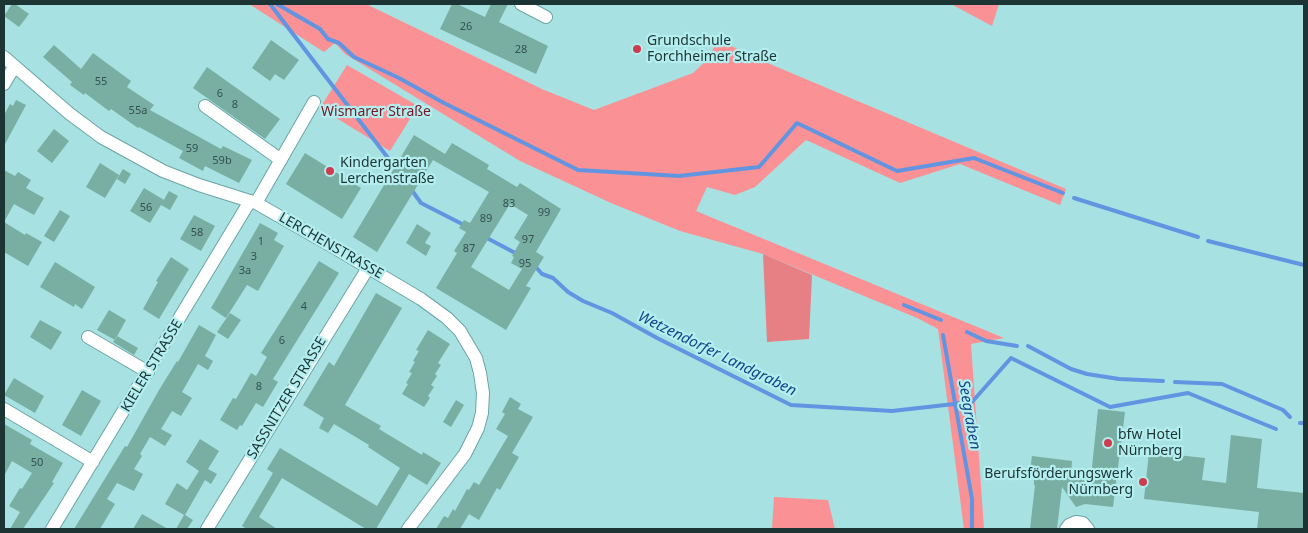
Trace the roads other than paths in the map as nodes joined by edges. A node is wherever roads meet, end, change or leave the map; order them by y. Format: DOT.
graph roads {
  1 [pos="521,4"];
  2 [pos="546,17"];
  3 [pos="4,57"];
  4 [pos="14,67"];
  5 [pos="4,84"];
  6 [pos="314,102"];
  7 [pos="205,106"];
  8 [pos="281,160"];
  9 [pos="253,202"];
  10 [pos="368,268"];
  11 [pos="88,337"];
  12 [pos="148,372"];
  13 [pos="4,409"];
  14 [pos="93,462"];
  15 [pos="52,529"];
  16 [pos="207,529"];
  17 [pos="408,529"];
  18 [pos="1066,529"];
  19 [pos="1088,529"];
  1 -- 2 [label="street"];
  3 -- 4 [label="street, LERCHENSTRASSE"];
  4 -- 5 [label="street"];
  4 -- 9 [label="street, LERCHENSTRASSE"];
  6 -- 8 [label="street"];
  7 -- 8 [label="street"];
  8 -- 9 [label="street"];
  9 -- 10 [label="street, LERCHENSTRASSE"];
  9 -- 12 [label="street, KIELER STRASSE"];
  10 -- 16 [label="street, SASSNITZER STRASSE"];
  10 -- 17 [label="street, LERCHENSTRASSE"];
  11 -- 12 [label="street"];
  12 -- 14 [label="street, KIELER STRASSE"];
  13 -- 14 [label="street"];
  14 -- 15 [label="street, KIELER STRASSE"];
  18 -- 19 [label="street"];
}
